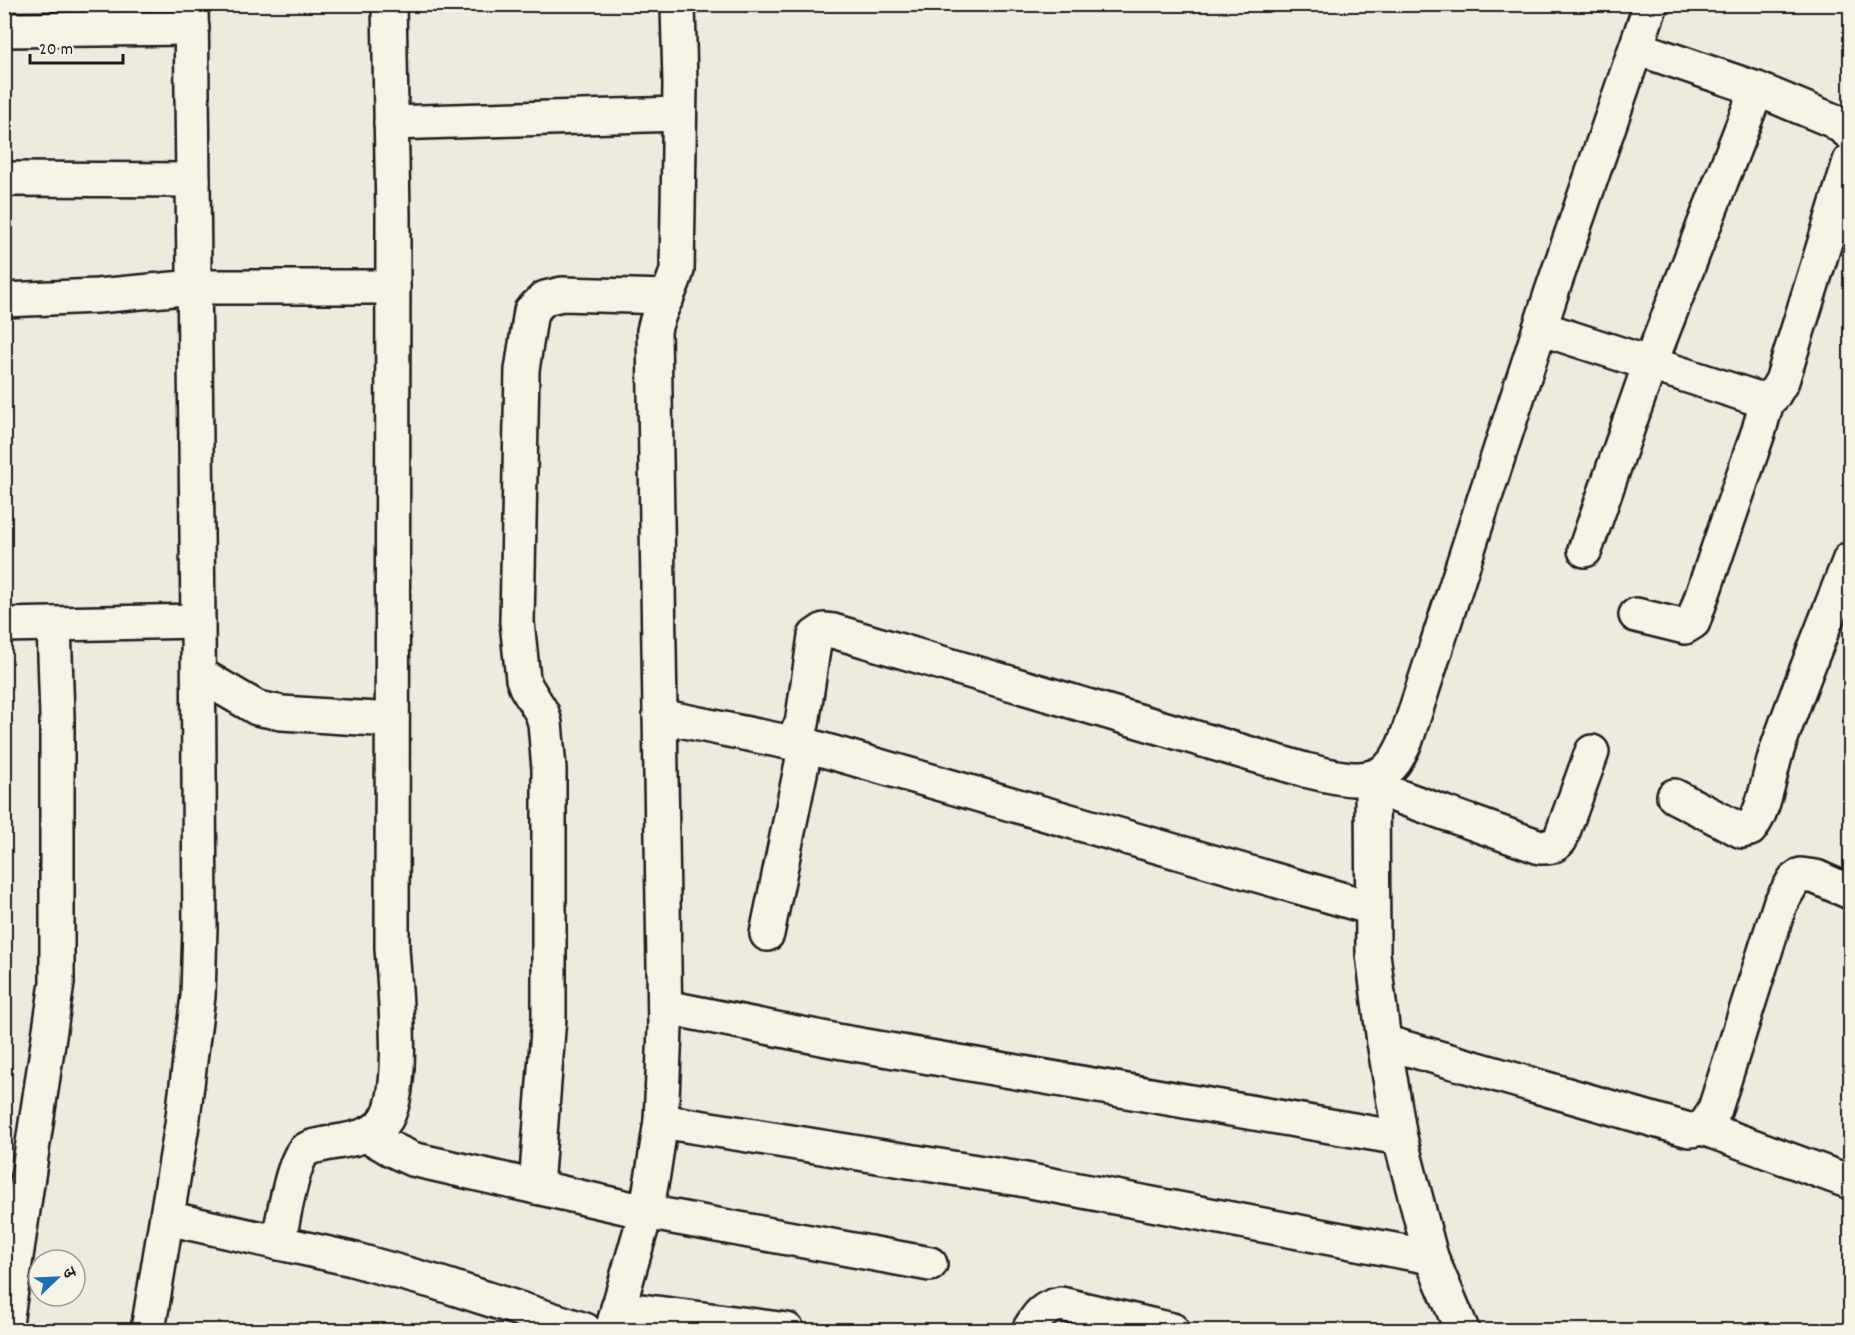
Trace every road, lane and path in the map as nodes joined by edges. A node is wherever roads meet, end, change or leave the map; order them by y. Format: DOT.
graph roads {
  1 [pos="389,4"];
  2 [pos="678,4"];
  3 [pos="1651,4"];
  4 [pos="192,16"];
  5 [pos="4,30"];
  6 [pos="1637,48"];
  7 [pos="1757,89"];
  8 [pos="679,114"];
  9 [pos="391,123"];
  10 [pos="1851,133"];
  11 [pos="1851,161"];
  12 [pos="4,179"];
  13 [pos="194,180"];
  14 [pos="195,287"];
  15 [pos="393,287"];
  16 [pos="667,297"];
  17 [pos="4,300"];
  18 [pos="1540,328"];
  19 [pos="1650,364"];
  20 [pos="1768,398"];
  21 [pos="1585,550"];
  22 [pos="1851,559"];
  23 [pos="1636,615"];
  24 [pos="198,621"];
  25 [pos="54,624"];
  26 [pos="4,625"];
  27 [pos="198,674"];
  28 [pos="660,716"];
  29 [pos="392,720"];
  30 [pos="800,741"];
  31 [pos="1592,752"];
  32 [pos="1371,783"];
  33 [pos="1674,796"];
  34 [pos="1851,892"];
  35 [pos="1372,908"];
  36 [pos="767,934"];
  37 [pos="664,1007"];
  38 [pos="1384,1042"];
  39 [pos="661,1121"];
  40 [pos="1703,1128"];
  41 [pos="367,1135"];
  42 [pos="1401,1138"];
  43 [pos="1851,1182"];
  44 [pos="536,1188"];
  45 [pos="14,1199"];
  46 [pos="646,1212"];
  47 [pos="167,1218"];
  48 [pos="278,1243"];
  49 [pos="1431,1257"];
  50 [pos="930,1264"];
  51 [pos="615,1319"];
  52 [pos="5,1330"];
  53 [pos="148,1330"];
  54 [pos="585,1330"];
  55 [pos="787,1330"];
  56 [pos="1029,1330"];
  57 [pos="1172,1330"];
  58 [pos="1462,1330"];
  1 -- 9 [label="street"];
  2 -- 8 [label="street"];
  3 -- 6 [label="street"];
  4 -- 5 [label="street"];
  4 -- 13 [label="street"];
  6 -- 7 [label="street"];
  6 -- 18 [label="street"];
  7 -- 10 [label="street"];
  7 -- 19 [label="street"];
  8 -- 9 [label="street"];
  8 -- 16 [label="street"];
  9 -- 15 [label="street"];
  11 -- 20 [label="street"];
  12 -- 13 [label="street"];
  13 -- 14 [label="street"];
  14 -- 15 [label="street"];
  14 -- 17 [label="street"];
  14 -- 24 [label="street"];
  15 -- 29 [label="street"];
  16 -- 28 [label="street"];
  16 -- 44 [label="street"];
  18 -- 19 [label="street"];
  18 -- 32 [label="street"];
  19 -- 20 [label="street"];
  19 -- 21 [label="street"];
  20 -- 23 [label="street"];
  22 -- 33 [label="street"];
  24 -- 25 [label="street"];
  24 -- 27 [label="street"];
  25 -- 26 [label="street"];
  25 -- 45 [label="street"];
  27 -- 29 [label="street"];
  27 -- 47 [label="street"];
  28 -- 30 [label="street"];
  28 -- 37 [label="street"];
  29 -- 41 [label="street"];
  30 -- 32 [label="street"];
  30 -- 35 [label="street"];
  30 -- 36 [label="street"];
  31 -- 32 [label="street"];
  32 -- 35 [label="street"];
  34 -- 40 [label="street"];
  35 -- 38 [label="street"];
  37 -- 39 [label="street"];
  37 -- 42 [label="street"];
  38 -- 40 [label="street"];
  38 -- 42 [label="street"];
  39 -- 46 [label="street"];
  39 -- 49 [label="street"];
  40 -- 43 [label="street"];
  41 -- 44 [label="street"];
  41 -- 48 [label="street"];
  42 -- 49 [label="street"];
  44 -- 46 [label="street"];
  45 -- 52 [label="street"];
  46 -- 50 [label="street"];
  46 -- 51 [label="street"];
  47 -- 48 [label="street"];
  47 -- 53 [label="street"];
  48 -- 54 [label="street"];
  49 -- 58 [label="street"];
  51 -- 55 [label="street"];
  56 -- 57 [label="street"];
}
